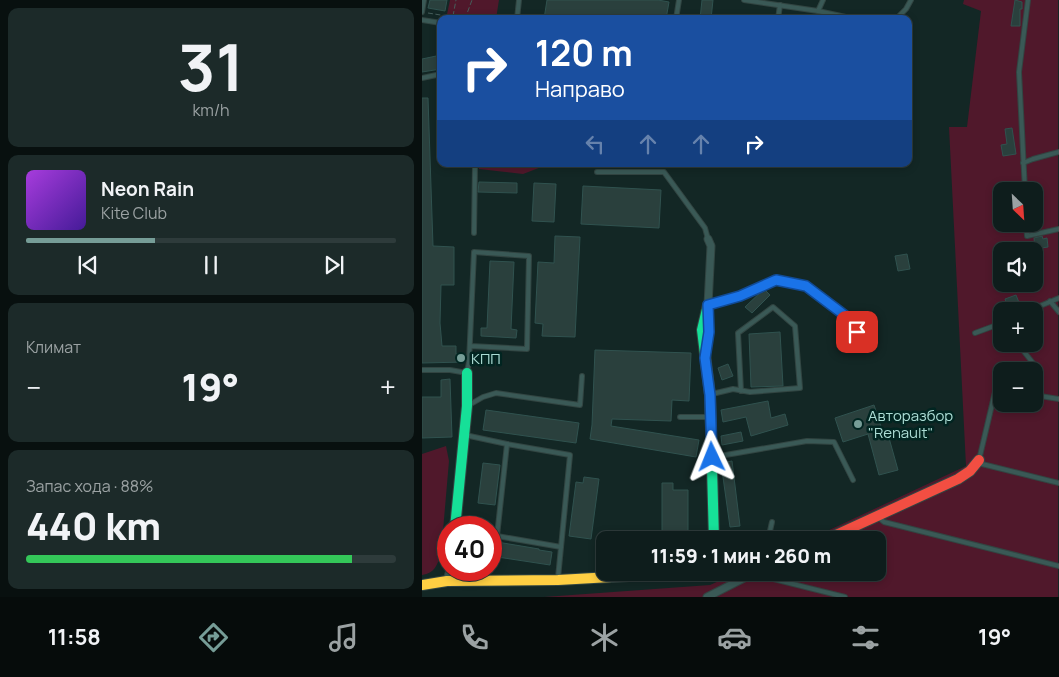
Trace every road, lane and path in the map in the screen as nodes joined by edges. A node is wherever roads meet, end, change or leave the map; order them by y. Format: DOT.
graph roads {
  1 [pos="424,0"];
  2 [pos="456,0"];
  3 [pos="472,0"];
  4 [pos="520,0"];
  5 [pos="679,0"];
  6 [pos="744,0"];
  7 [pos="823,0"];
  8 [pos="911,0"];
  9 [pos="1028,0"];
  10 [pos="780,5"];
  11 [pos="818,11"];
  12 [pos="422,12"];
  13 [pos="438,15"];
  14 [pos="454,15"];
  15 [pos="466,15"];
  16 [pos="518,15"];
  17 [pos="677,15"];
  18 [pos="779,15"];
  19 [pos="836,15"];
  20 [pos="900,15"];
  21 [pos="422,20"];
  22 [pos="437,22"];
  23 [pos="437,75"];
  24 [pos="422,78"];
  25 [pos="1058,152"];
  26 [pos="1023,163"];
  27 [pos="475,167"];
  28 [pos="596,172"];
  29 [pos="1024,182"];
  30 [pos="1058,229"];
  31 [pos="1027,232"];
  32 [pos="474,233"];
  33 [pos="708,239"];
  34 [pos="1058,298"];
  35 [pos="1050,301"];
  36 [pos="1043,304"];
  37 [pos="708,305"];
  38 [pos="1058,312"];
  39 [pos="993,326"];
  40 [pos="976,333"];
  41 [pos="470,346"];
  42 [pos="867,348"];
  43 [pos="1024,352"];
  44 [pos="1032,362"];
  45 [pos="422,370"];
  46 [pos="467,373"];
  47 [pos="582,376"];
  48 [pos="741,391"];
  49 [pos="710,395"];
  50 [pos="1043,396"];
  51 [pos="1058,399"];
  52 [pos="993,400"];
  53 [pos="466,406"];
  54 [pos="680,417"];
  55 [pos="710,417"];
  56 [pos="464,435"];
  57 [pos="506,444"];
  58 [pos="712,457"];
  59 [pos="979,460"];
  60 [pos="853,480"];
  61 [pos="1058,483"];
  62 [pos="456,516"];
  63 [pos="876,516"];
  64 [pos="772,522"];
  65 [pos="714,531"];
  66 [pos="770,531"];
  67 [pos="844,531"];
  68 [pos="561,547"];
  69 [pos="1058,566"];
  70 [pos="596,578"];
  71 [pos="558,580"];
  72 [pos="447,581"];
  73 [pos="502,581"];
  74 [pos="739,581"];
  75 [pos="785,581"];
  76 [pos="422,584"];
  77 [pos="707,597"];
  78 [pos="845,597"];
  1 -- 12 [label="lane"];
  2 -- 14 [label="path"];
  3 -- 15 [label="path"];
  4 -- 16 [label="lane"];
  5 -- 17 [label="lane"];
  6 -- 10 [label="lane"];
  7 -- 11 [label="lane"];
  8 -- 20 [label="lane"];
  9 -- 26 [label="lane"];
  10 -- 11 [label="lane"];
  10 -- 18 [label="lane"];
  11 -- 19 [label="lane"];
  12 -- 13 [label="path"];
  21 -- 22 [label="lane"];
  23 -- 24 [label="lane"];
  25 -- 26 [label="lane"];
  26 -- 29 [label="lane"];
  27 -- 32 [label="lane"];
  28 -- 33 [label="lane"];
  30 -- 31 [label="lane"];
  33 -- 37 [label="street"];
  34 -- 35 [label="lane"];
  35 -- 36 [label="lane"];
  35 -- 38 [label="lane"];
  37 -- 42 [label="lane"];
  37 -- 49 [label="street"];
  39 -- 40 [label="lane"];
  41 -- 41 [label="lane"];
  41 -- 46 [label="lane"];
  43 -- 44 [label="lane"];
  45 -- 46 [label="lane"];
  46 -- 53 [label="street"];
  47 -- 53 [label="lane"];
  48 -- 48 [label="lane"];
  48 -- 49 [label="lane"];
  49 -- 55 [label="street"];
  50 -- 51 [label="lane"];
  52 -- 59 [label="lane"];
  53 -- 56 [label="street"];
  54 -- 55 [label="lane"];
  55 -- 58 [label="street"];
  56 -- 57 [label="lane"];
  56 -- 62 [label="street"];
  57 -- 68 [label="lane"];
  57 -- 68 [label="lane"];
  58 -- 60 [label="lane"];
  58 -- 65 [label="street"];
  59 -- 61 [label="lane"];
  59 -- 63 [label="street"];
  63 -- 67 [label="street"];
  63 -- 69 [label="lane"];
  64 -- 66 [label="lane"];
  68 -- 71 [label="lane"];
  70 -- 71 [label="street"];
  71 -- 73 [label="street"];
  72 -- 76 [label="street"];
  74 -- 77 [label="street"];
  75 -- 78 [label="lane"];
}
